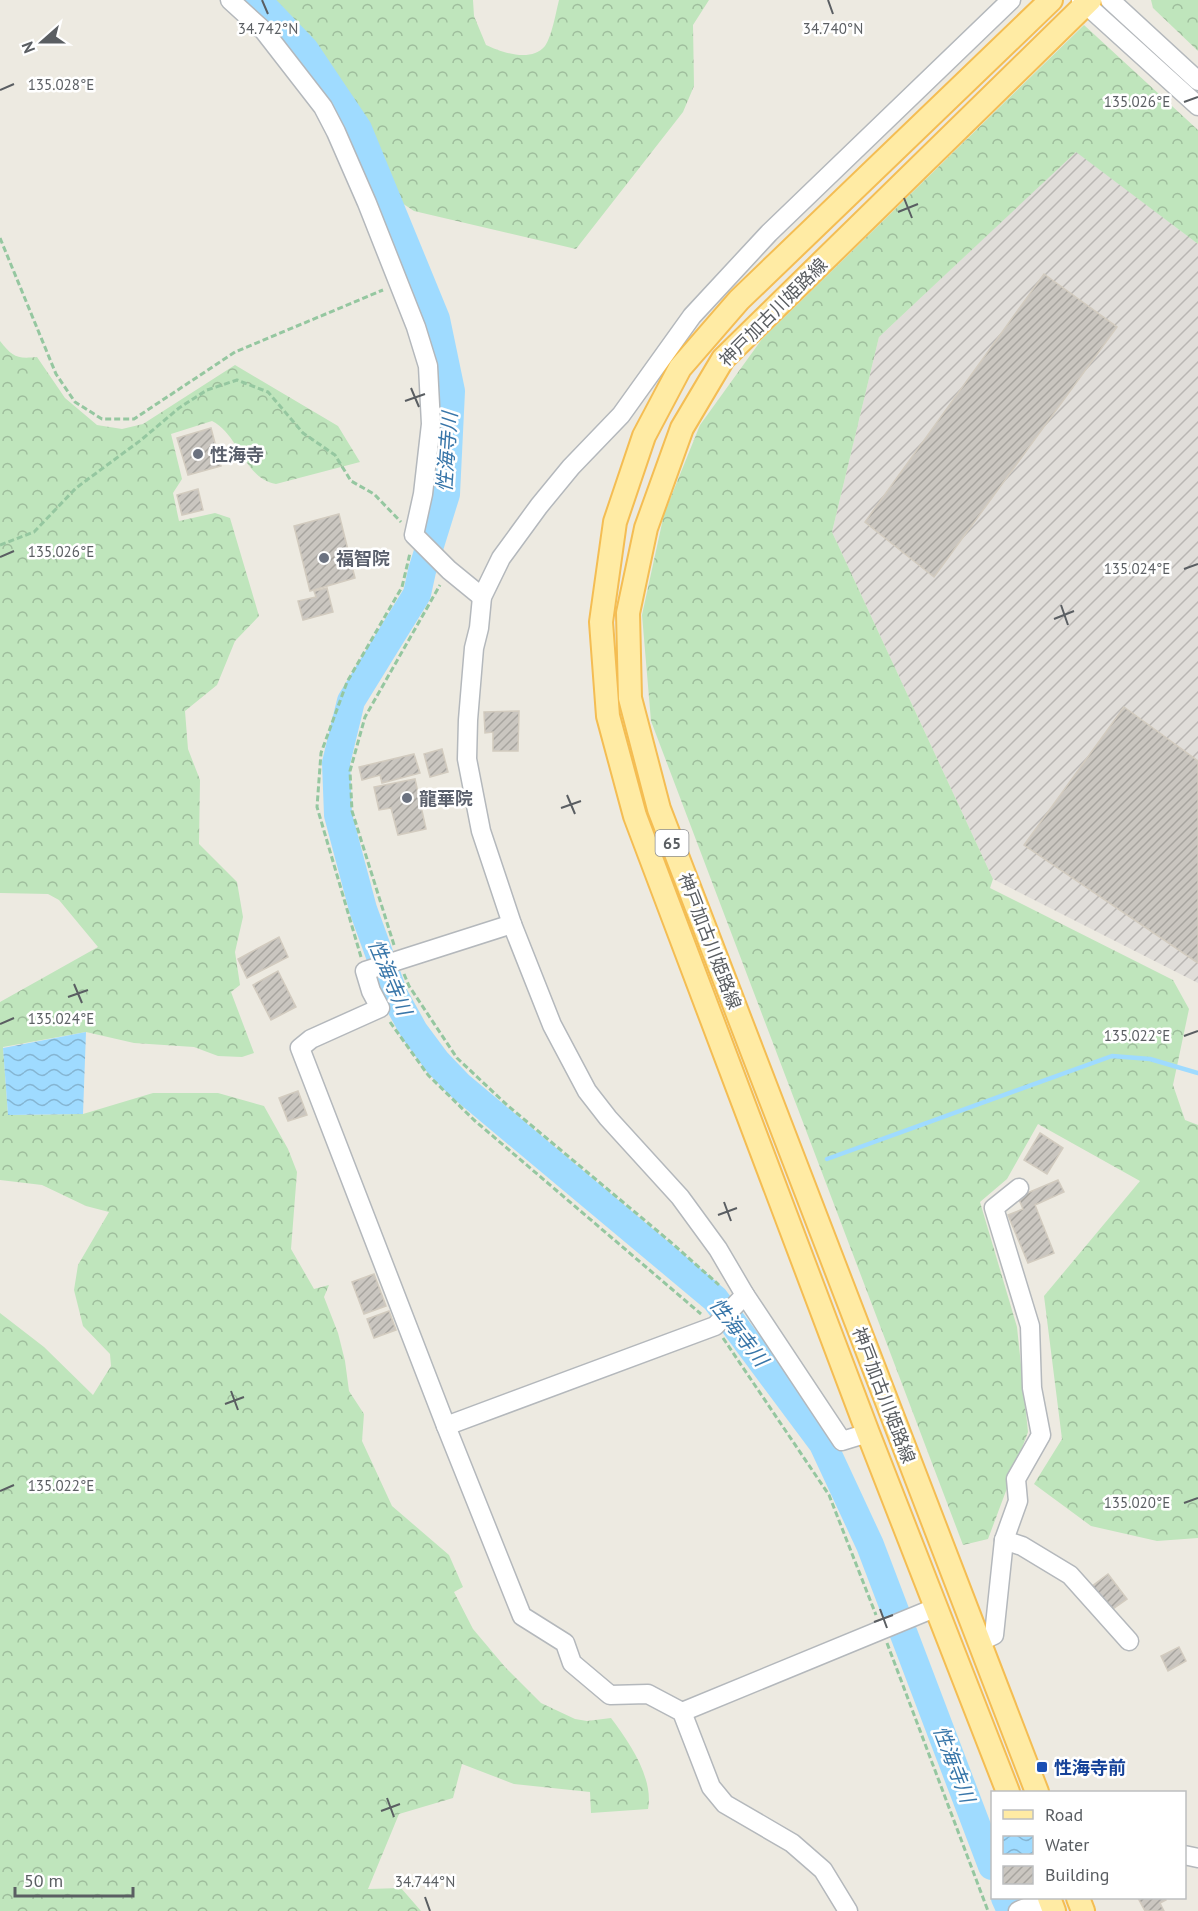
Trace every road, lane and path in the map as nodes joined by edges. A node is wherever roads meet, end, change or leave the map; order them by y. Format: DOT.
graph roads {
  1 [pos="230,0"];
  2 [pos="1011,0"];
  3 [pos="1051,0"];
  4 [pos="1110,0"];
  5 [pos="1086,1"];
  6 [pos="1198,81"];
  7 [pos="1198,106"];
  8 [pos="0,238"];
  9 [pos="399,284"];
  10 [pos="414,535"];
  11 [pos="0,545"];
  12 [pos="448,570"];
  13 [pos="482,597"];
  14 [pos="512,924"];
  15 [pos="398,959"];
  16 [pos="365,971"];
  17 [pos="380,1008"];
  18 [pos="1019,1188"];
  19 [pos="742,1299"];
  20 [pos="715,1326"];
  21 [pos="446,1426"];
  22 [pos="868,1433"];
  23 [pos="1004,1540"];
  24 [pos="932,1609"];
  25 [pos="882,1630"];
  26 [pos="1128,1641"];
  27 [pos="979,1642"];
  28 [pos="682,1712"];
  29 [pos="1008,1791"];
  30 [pos="1037,1791"];
  31 [pos="1048,1902"];
  32 [pos="849,1911"];
  33 [pos="988,1911"];
  34 [pos="1018,1911"];
  1 -- 9 [label="street"];
  2 -- 13 [label="street"];
  3 -- 22 [label="main road, 神戸加古川姫路線 / 65"];
  4 -- 6 [label="street"];
  5 -- 7 [label="street"];
  5 -- 27 [label="main road, 神戸加古川姫路線 / 65"];
  8 -- 9 [label="path"];
  9 -- 10 [label="street"];
  10 -- 11 [label="path"];
  10 -- 12 [label="street"];
  10 -- 16 [label="path"];
  12 -- 13 [label="street"];
  12 -- 15 [label="path"];
  13 -- 14 [label="street"];
  14 -- 15 [label="street"];
  14 -- 19 [label="street"];
  15 -- 16 [label="street"];
  15 -- 19 [label="path"];
  16 -- 17 [label="street"];
  17 -- 20 [label="path"];
  17 -- 21 [label="street"];
  18 -- 23 [label="street"];
  19 -- 20 [label="street"];
  19 -- 22 [label="street"];
  20 -- 21 [label="street"];
  20 -- 25 [label="path"];
  21 -- 28 [label="street"];
  22 -- 24 [label="main road, 神戸加古川姫路線 / 65"];
  23 -- 26 [label="street"];
  23 -- 27 [label="street"];
  24 -- 25 [label="street"];
  24 -- 29 [label="main road, 神戸加古川姫路線 / 65"];
  25 -- 28 [label="street"];
  25 -- 33 [label="path"];
  27 -- 30 [label="main road, 神戸加古川姫路線 / 65"];
  28 -- 32 [label="street"];
  31 -- 34 [label="street"];
}
